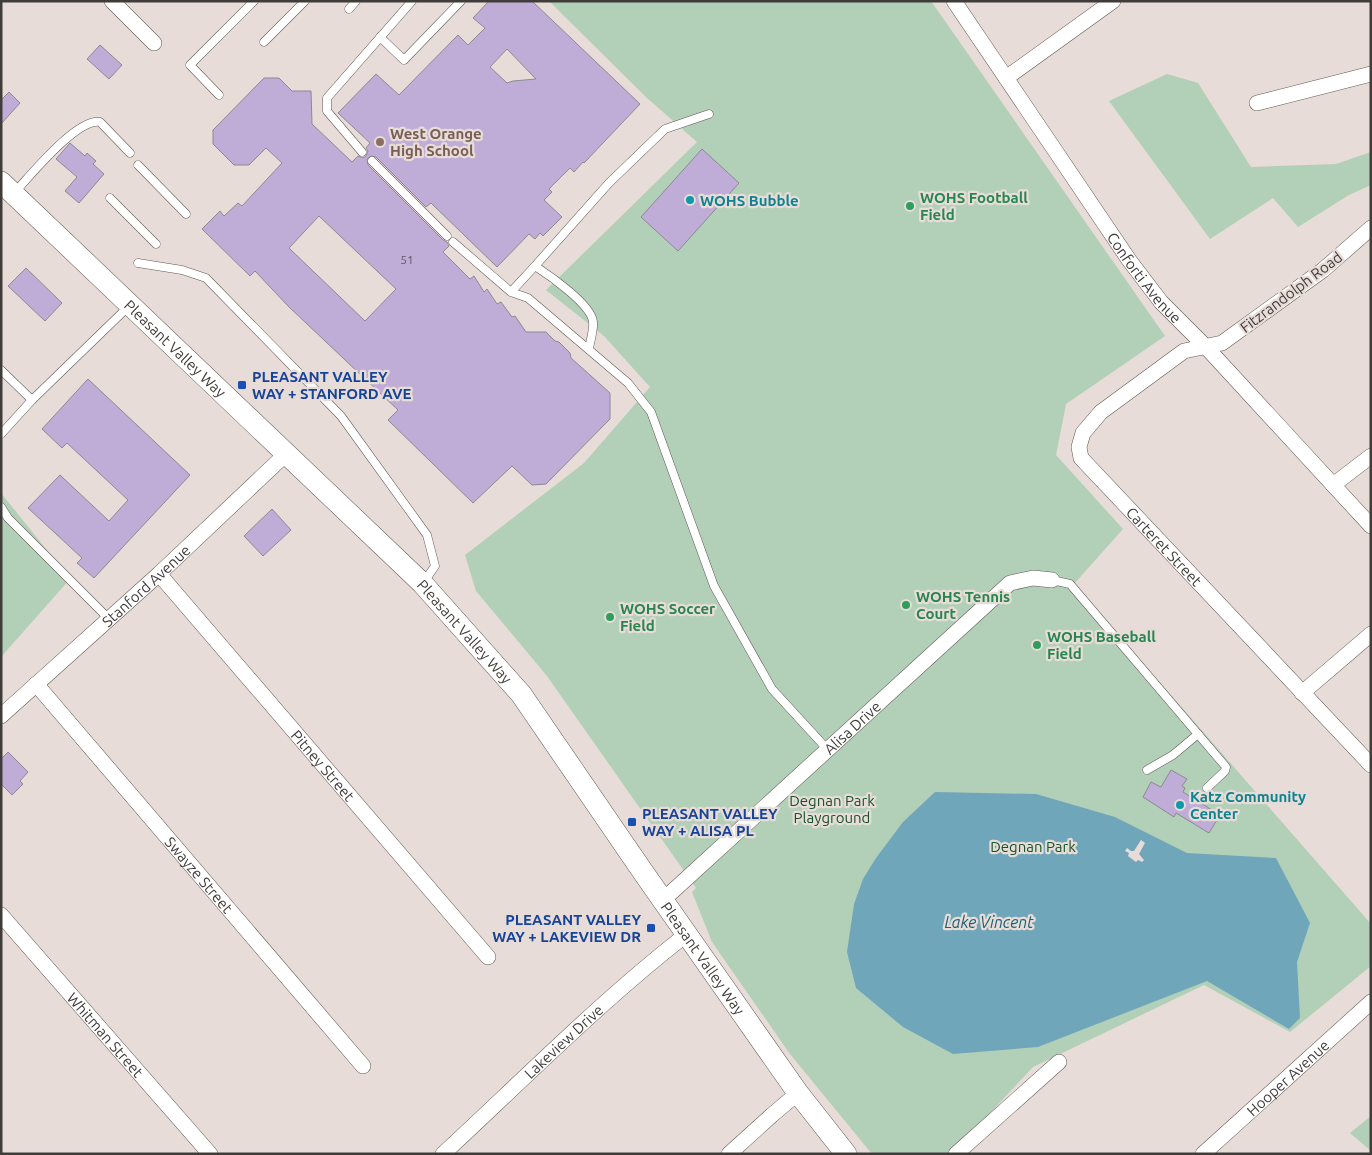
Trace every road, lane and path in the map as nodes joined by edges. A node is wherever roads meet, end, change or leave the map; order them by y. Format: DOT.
graph roads {
  1 [pos="112,1"];
  2 [pos="254,1"];
  3 [pos="305,1"];
  4 [pos="356,1"];
  5 [pos="412,1"];
  6 [pos="461,1"];
  7 [pos="954,1"];
  8 [pos="1113,1"];
  9 [pos="349,9"];
  10 [pos="380,37"];
  11 [pos="264,42"];
  12 [pos="154,43"];
  13 [pos="1371,74"];
  14 [pos="1006,78"];
  15 [pos="219,95"];
  16 [pos="1257,102"];
  17 [pos="710,114"];
  18 [pos="362,152"];
  19 [pos="130,153"];
  20 [pos="372,161"];
  21 [pos="138,165"];
  22 [pos="7,188"];
  23 [pos="110,198"];
  24 [pos="186,214"];
  25 [pos="1371,228"];
  26 [pos="447,236"];
  27 [pos="453,242"];
  28 [pos="156,244"];
  29 [pos="138,263"];
  30 [pos="535,266"];
  31 [pos="511,292"];
  32 [pos="130,305"];
  33 [pos="1206,347"];
  34 [pos="589,349"];
  35 [pos="1,370"];
  36 [pos="32,400"];
  37 [pos="1,433"];
  38 [pos="287,453"];
  39 [pos="1371,456"];
  40 [pos="1333,485"];
  41 [pos="1,507"];
  42 [pos="1371,526"];
  43 [pos="159,574"];
  44 [pos="1052,580"];
  45 [pos="422,583"];
  46 [pos="109,619"];
  47 [pos="1371,634"];
  48 [pos="36,684"];
  49 [pos="1302,692"];
  50 [pos="1,716"];
  51 [pos="1198,734"];
  52 [pos="828,750"];
  53 [pos="1371,765"];
  54 [pos="1147,770"];
  55 [pos="1207,788"];
  56 [pos="663,900"];
  57 [pos="1,916"];
  58 [pos="687,934"];
  59 [pos="488,956"];
  60 [pos="1371,1002"];
  61 [pos="1059,1062"];
  62 [pos="363,1066"];
  63 [pos="798,1093"];
  64 [pos="210,1154"];
  65 [pos="444,1154"];
  66 [pos="730,1154"];
  67 [pos="846,1154"];
  68 [pos="956,1154"];
  69 [pos="1203,1154"];
  1 -- 12 [label="street"];
  2 -- 15 [label="lane"];
  3 -- 11 [label="lane"];
  4 -- 9 [label="lane"];
  5 -- 10 [label="lane"];
  6 -- 10 [label="lane"];
  7 -- 14 [label="street, Conforti Avenue"];
  8 -- 14 [label="street"];
  10 -- 18 [label="lane"];
  13 -- 16 [label="street"];
  14 -- 33 [label="street, Conforti Avenue"];
  17 -- 30 [label="lane"];
  19 -- 22 [label="lane"];
  20 -- 26 [label="lane"];
  21 -- 24 [label="lane"];
  22 -- 32 [label="main road, Pleasant Valley Way"];
  23 -- 28 [label="lane"];
  25 -- 33 [label="street, Fitzrandolph Road"];
  27 -- 31 [label="lane"];
  29 -- 45 [label="lane"];
  30 -- 31 [label="lane"];
  30 -- 34 [label="lane"];
  31 -- 34 [label="lane"];
  32 -- 36 [label="lane"];
  32 -- 38 [label="main road, Pleasant Valley Way"];
  33 -- 40 [label="street, Conforti Avenue"];
  33 -- 49 [label="street, Carteret Street"];
  34 -- 52 [label="lane"];
  35 -- 36 [label="lane"];
  36 -- 37 [label="lane"];
  38 -- 43 [label="street, Stanford Avenue"];
  38 -- 45 [label="main road, Pleasant Valley Way"];
  39 -- 40 [label="street"];
  40 -- 42 [label="street, Conforti Avenue"];
  41 -- 46 [label="lane"];
  43 -- 46 [label="street, Stanford Avenue"];
  43 -- 59 [label="street, Pitney Street"];
  44 -- 51 [label="lane"];
  44 -- 52 [label="street, Alisa Drive"];
  45 -- 56 [label="main road, Pleasant Valley Way"];
  46 -- 48 [label="street, Stanford Avenue"];
  47 -- 49 [label="street"];
  48 -- 50 [label="street, Stanford Avenue"];
  48 -- 62 [label="street, Swayze Street"];
  49 -- 53 [label="street, Carteret Street"];
  51 -- 54 [label="lane"];
  51 -- 55 [label="lane"];
  52 -- 56 [label="street, Alisa Drive"];
  56 -- 58 [label="main road, Pleasant Valley Way"];
  57 -- 64 [label="street, Whitman Street"];
  58 -- 63 [label="main road, Pleasant Valley Way"];
  58 -- 65 [label="street, Lakeview Drive"];
  60 -- 69 [label="street, Hooper Avenue"];
  61 -- 68 [label="street"];
  63 -- 66 [label="street"];
  63 -- 67 [label="main road, Pleasant Valley Way"];
}
